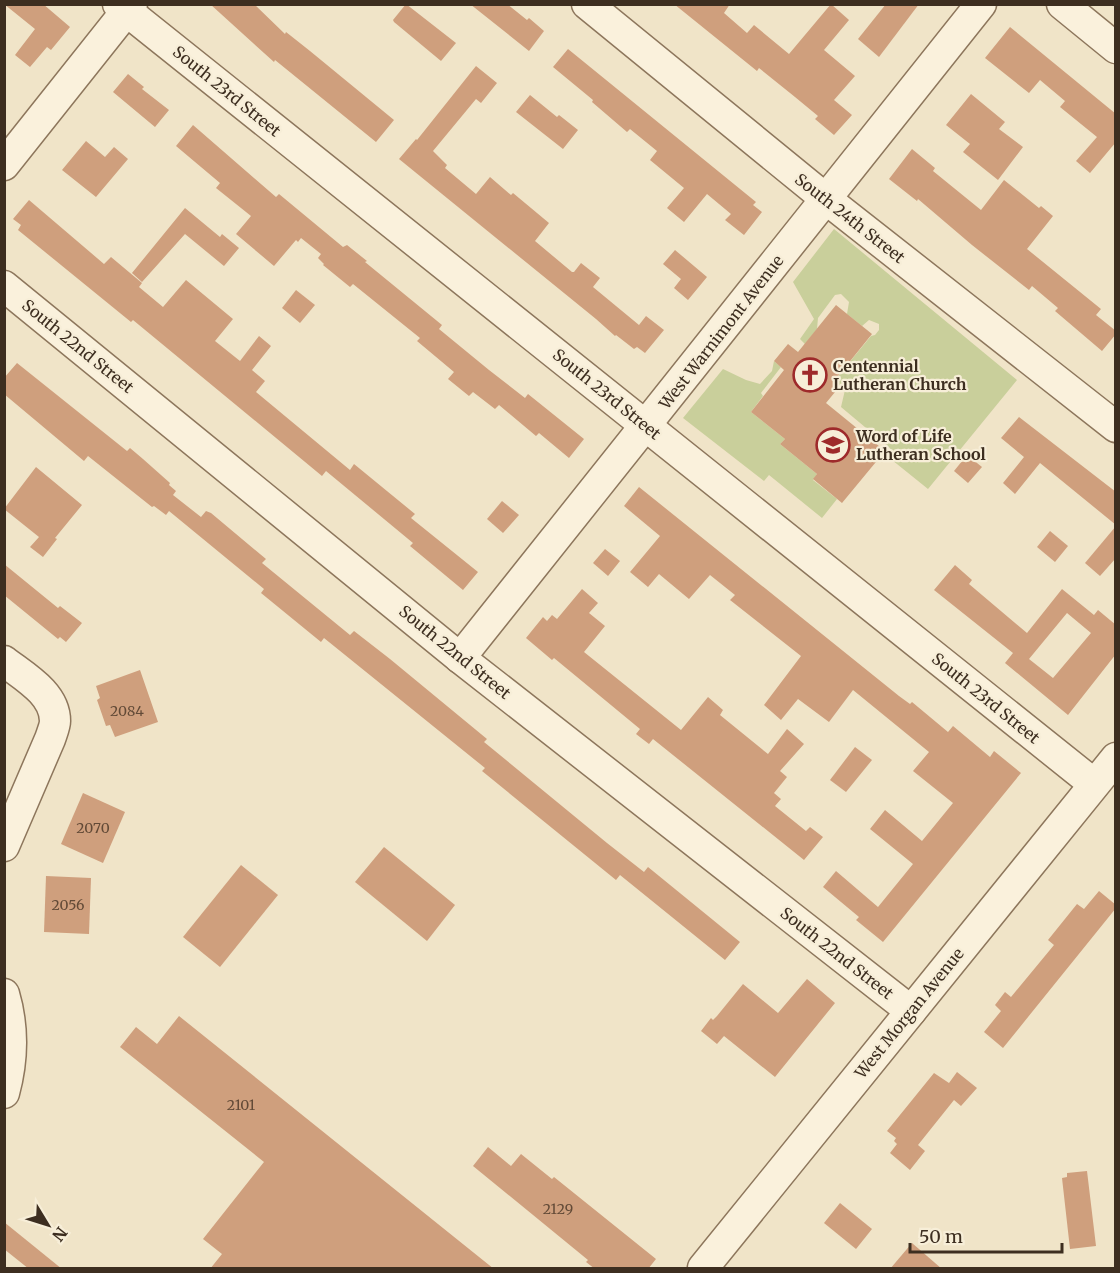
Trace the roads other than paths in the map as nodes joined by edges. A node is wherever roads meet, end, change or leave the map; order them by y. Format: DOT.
graph roads {
  1 [pos="587,4"];
  2 [pos="981,4"];
  3 [pos="1062,4"];
  4 [pos="126,7"];
  5 [pos="1116,48"];
  6 [pos="4,165"];
  7 [pos="826,199"];
  8 [pos="4,286"];
  9 [pos="647,425"];
  10 [pos="1116,428"];
  11 [pos="460,658"];
  12 [pos="4,661"];
  13 [pos="1116,758"];
  14 [pos="1094,784"];
  15 [pos="4,846"];
  16 [pos="4,994"];
  17 [pos="911,1011"];
  18 [pos="4,1093"];
  19 [pos="703,1269"];
  1 -- 7 [label="street, South 24th Street"];
  2 -- 7 [label="street, West Warnimont Avenue"];
  3 -- 5 [label="street"];
  4 -- 6 [label="street"];
  4 -- 9 [label="street, South 23rd Street"];
  7 -- 9 [label="street, West Warnimont Avenue"];
  7 -- 10 [label="street, South 24th Street"];
  8 -- 11 [label="street, South 22nd Street"];
  9 -- 11 [label="street, West Warnimont Avenue"];
  9 -- 14 [label="street, South 23rd Street"];
  11 -- 17 [label="street, South 22nd Street"];
  12 -- 15 [label="street"];
  13 -- 14 [label="street, West Morgan Avenue"];
  14 -- 17 [label="street, West Morgan Avenue"];
  16 -- 18 [label="street"];
  17 -- 19 [label="street, West Morgan Avenue"];
}
